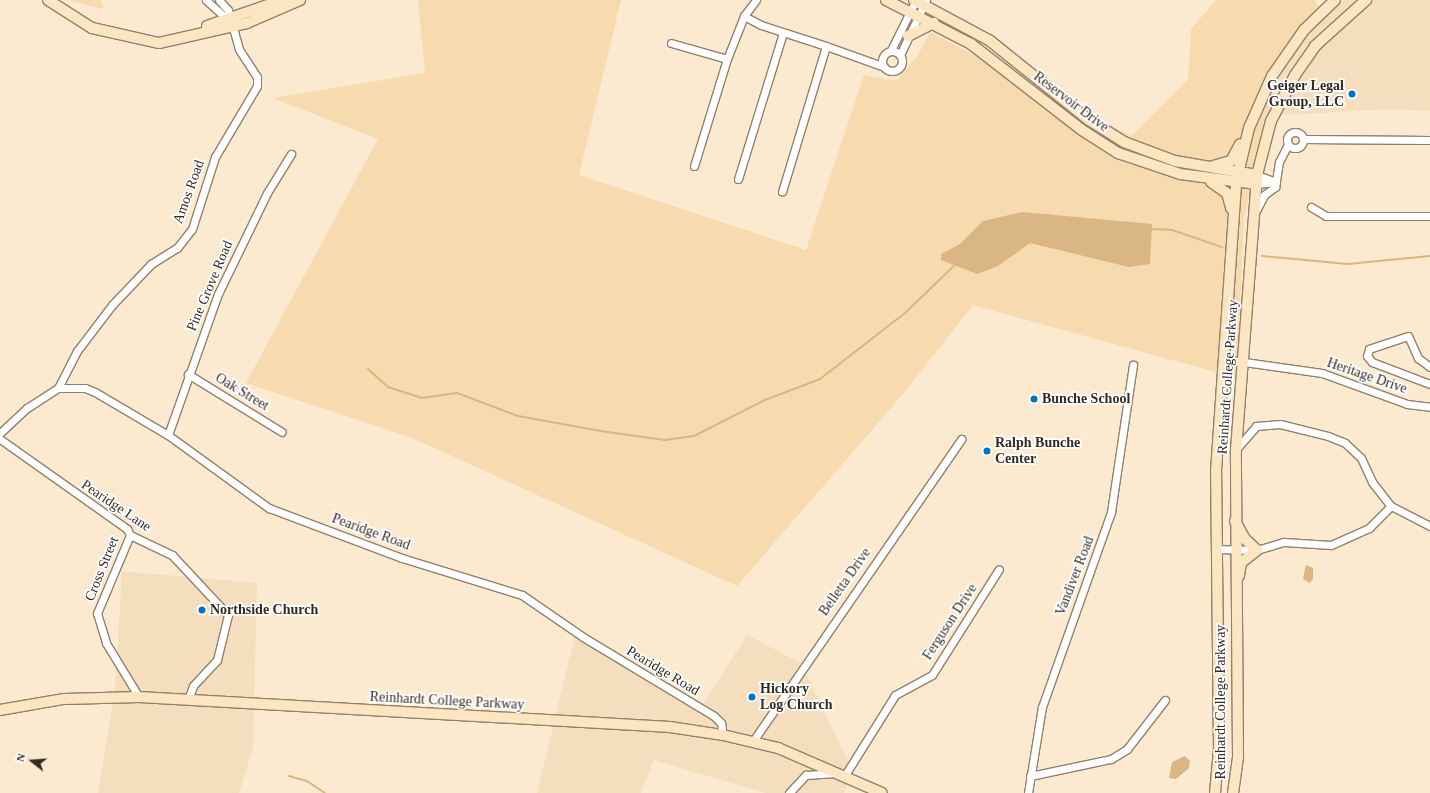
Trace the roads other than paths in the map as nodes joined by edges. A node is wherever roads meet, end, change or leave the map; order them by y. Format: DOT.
graph roads {
  1 [pos="48,0"];
  2 [pos="206,0"];
  3 [pos="219,0"];
  4 [pos="282,0"];
  5 [pos="300,0"];
  6 [pos="756,0"];
  7 [pos="886,0"];
  8 [pos="1335,0"];
  9 [pos="1366,0"];
  10 [pos="919,1"];
  11 [pos="914,14"];
  12 [pos="744,16"];
  13 [pos="230,24"];
  14 [pos="934,24"];
  15 [pos="782,33"];
  16 [pos="908,36"];
  17 [pos="671,43"];
  18 [pos="826,46"];
  19 [pos="891,50"];
  20 [pos="859,55"];
  21 [pos="900,55"];
  22 [pos="882,56"];
  23 [pos="726,59"];
  24 [pos="882,66"];
  25 [pos="1253,117"];
  26 [pos="1303,139"];
  27 [pos="1430,140"];
  28 [pos="1288,144"];
  29 [pos="291,154"];
  30 [pos="694,166"];
  31 [pos="1199,166"];
  32 [pos="1200,177"];
  33 [pos="1237,177"];
  34 [pos="738,179"];
  35 [pos="1257,179"];
  36 [pos="1276,182"];
  37 [pos="782,192"];
  38 [pos="1311,207"];
  39 [pos="1430,216"];
  40 [pos="1252,222"];
  41 [pos="1233,227"];
  42 [pos="1223,359"];
  43 [pos="1242,361"];
  44 [pos="1132,365"];
  45 [pos="1430,367"];
  46 [pos="188,374"];
  47 [pos="1430,384"];
  48 [pos="58,388"];
  49 [pos="1430,407"];
  50 [pos="282,432"];
  51 [pos="0,434"];
  52 [pos="168,435"];
  53 [pos="0,439"];
  54 [pos="961,439"];
  55 [pos="1236,450"];
  56 [pos="1391,506"];
  57 [pos="1235,520"];
  58 [pos="1430,526"];
  59 [pos="130,535"];
  60 [pos="1216,549"];
  61 [pos="1234,550"];
  62 [pos="1257,550"];
  63 [pos="999,569"];
  64 [pos="1235,618"];
  65 [pos="139,698"];
  66 [pos="188,700"];
  67 [pos="1165,700"];
  68 [pos="0,710"];
  69 [pos="723,735"];
  70 [pos="752,741"];
  71 [pos="842,773"];
  72 [pos="1030,776"];
  73 [pos="789,793"];
  74 [pos="882,793"];
  75 [pos="1028,793"];
  76 [pos="1214,793"];
  77 [pos="1233,793"];
  1 -- 13 [label="street"];
  2 -- 13 [label="street"];
  3 -- 13 [label="street"];
  4 -- 13 [label="street"];
  5 -- 13 [label="street"];
  6 -- 12 [label="street"];
  7 -- 11 [label="street, Reservoir Drive"];
  8 -- 25 [label="street, Reinhardt College Parkway"];
  9 -- 35 [label="street, Reinhardt College Parkway"];
  10 -- 11 [label="street"];
  10 -- 31 [label="street, Reservoir Drive"];
  11 -- 14 [label="street, Reservoir Drive"];
  11 -- 16 [label="street"];
  11 -- 19 [label="street"];
  12 -- 15 [label="street"];
  12 -- 23 [label="street"];
  13 -- 48 [label="street, Amos Road"];
  14 -- 16 [label="street"];
  14 -- 32 [label="street, Reservoir Drive"];
  15 -- 18 [label="street"];
  15 -- 34 [label="street"];
  16 -- 21 [label="street"];
  17 -- 23 [label="street"];
  18 -- 20 [label="street"];
  18 -- 37 [label="street"];
  19 -- 21 [label="street"];
  19 -- 22 [label="street"];
  20 -- 22 [label="street"];
  20 -- 24 [label="street"];
  21 -- 24 [label="street"];
  22 -- 24 [label="street"];
  23 -- 30 [label="street"];
  25 -- 31 [label="street"];
  25 -- 33 [label="street, Reinhardt College Parkway"];
  26 -- 27 [label="street"];
  26 -- 28 [label="street"];
  26 -- 28 [label="street"];
  28 -- 36 [label="street"];
  29 -- 46 [label="street, Pine Grove Road"];
  31 -- 33 [label="street, Reservoir Drive"];
  32 -- 33 [label="street, Reservoir Drive"];
  32 -- 41 [label="street"];
  33 -- 35 [label="street, Reservoir Drive"];
  33 -- 41 [label="street, Reinhardt College Parkway"];
  35 -- 36 [label="street"];
  35 -- 40 [label="street, Reinhardt College Parkway"];
  36 -- 40 [label="street"];
  38 -- 39 [label="street"];
  40 -- 43 [label="street, Reinhardt College Parkway"];
  41 -- 42 [label="street, Reinhardt College Parkway"];
  42 -- 43 [label="street, Heritage Drive"];
  42 -- 60 [label="street, Reinhardt College Parkway"];
  43 -- 49 [label="street, Heritage Drive"];
  43 -- 55 [label="street, Reinhardt College Parkway"];
  44 -- 72 [label="street, Vandiver Road"];
  45 -- 47 [label="street"];
  46 -- 50 [label="street, Oak Street"];
  46 -- 52 [label="street, Pine Grove Road"];
  48 -- 51 [label="street"];
  48 -- 52 [label="street, Pearidge Road"];
  52 -- 69 [label="street, Pearidge Road"];
  53 -- 59 [label="street, Pearidge Lane"];
  54 -- 70 [label="street, Belletta Drive"];
  55 -- 56 [label="street"];
  55 -- 57 [label="street, Reinhardt College Parkway"];
  56 -- 58 [label="street"];
  56 -- 62 [label="street"];
  57 -- 61 [label="street, Reinhardt College Parkway"];
  57 -- 62 [label="street"];
  59 -- 65 [label="street, Cross Street"];
  59 -- 66 [label="street, Pearidge Lane"];
  60 -- 61 [label="street"];
  60 -- 76 [label="street, Reinhardt College Parkway"];
  61 -- 62 [label="street"];
  61 -- 64 [label="street, Reinhardt College Parkway"];
  62 -- 64 [label="street"];
  63 -- 71 [label="street, Ferguson Drive"];
  64 -- 77 [label="street, Reinhardt College Parkway"];
  65 -- 66 [label="street, Reinhardt College Parkway"];
  65 -- 68 [label="street, Reinhardt College Parkway"];
  66 -- 69 [label="street, Reinhardt College Parkway"];
  67 -- 72 [label="street"];
  69 -- 70 [label="street, Reinhardt College Parkway"];
  70 -- 71 [label="street, Reinhardt College Parkway"];
  71 -- 73 [label="street"];
  71 -- 74 [label="street, Reinhardt College Parkway"];
  72 -- 75 [label="street, Vandiver Road"];
}
